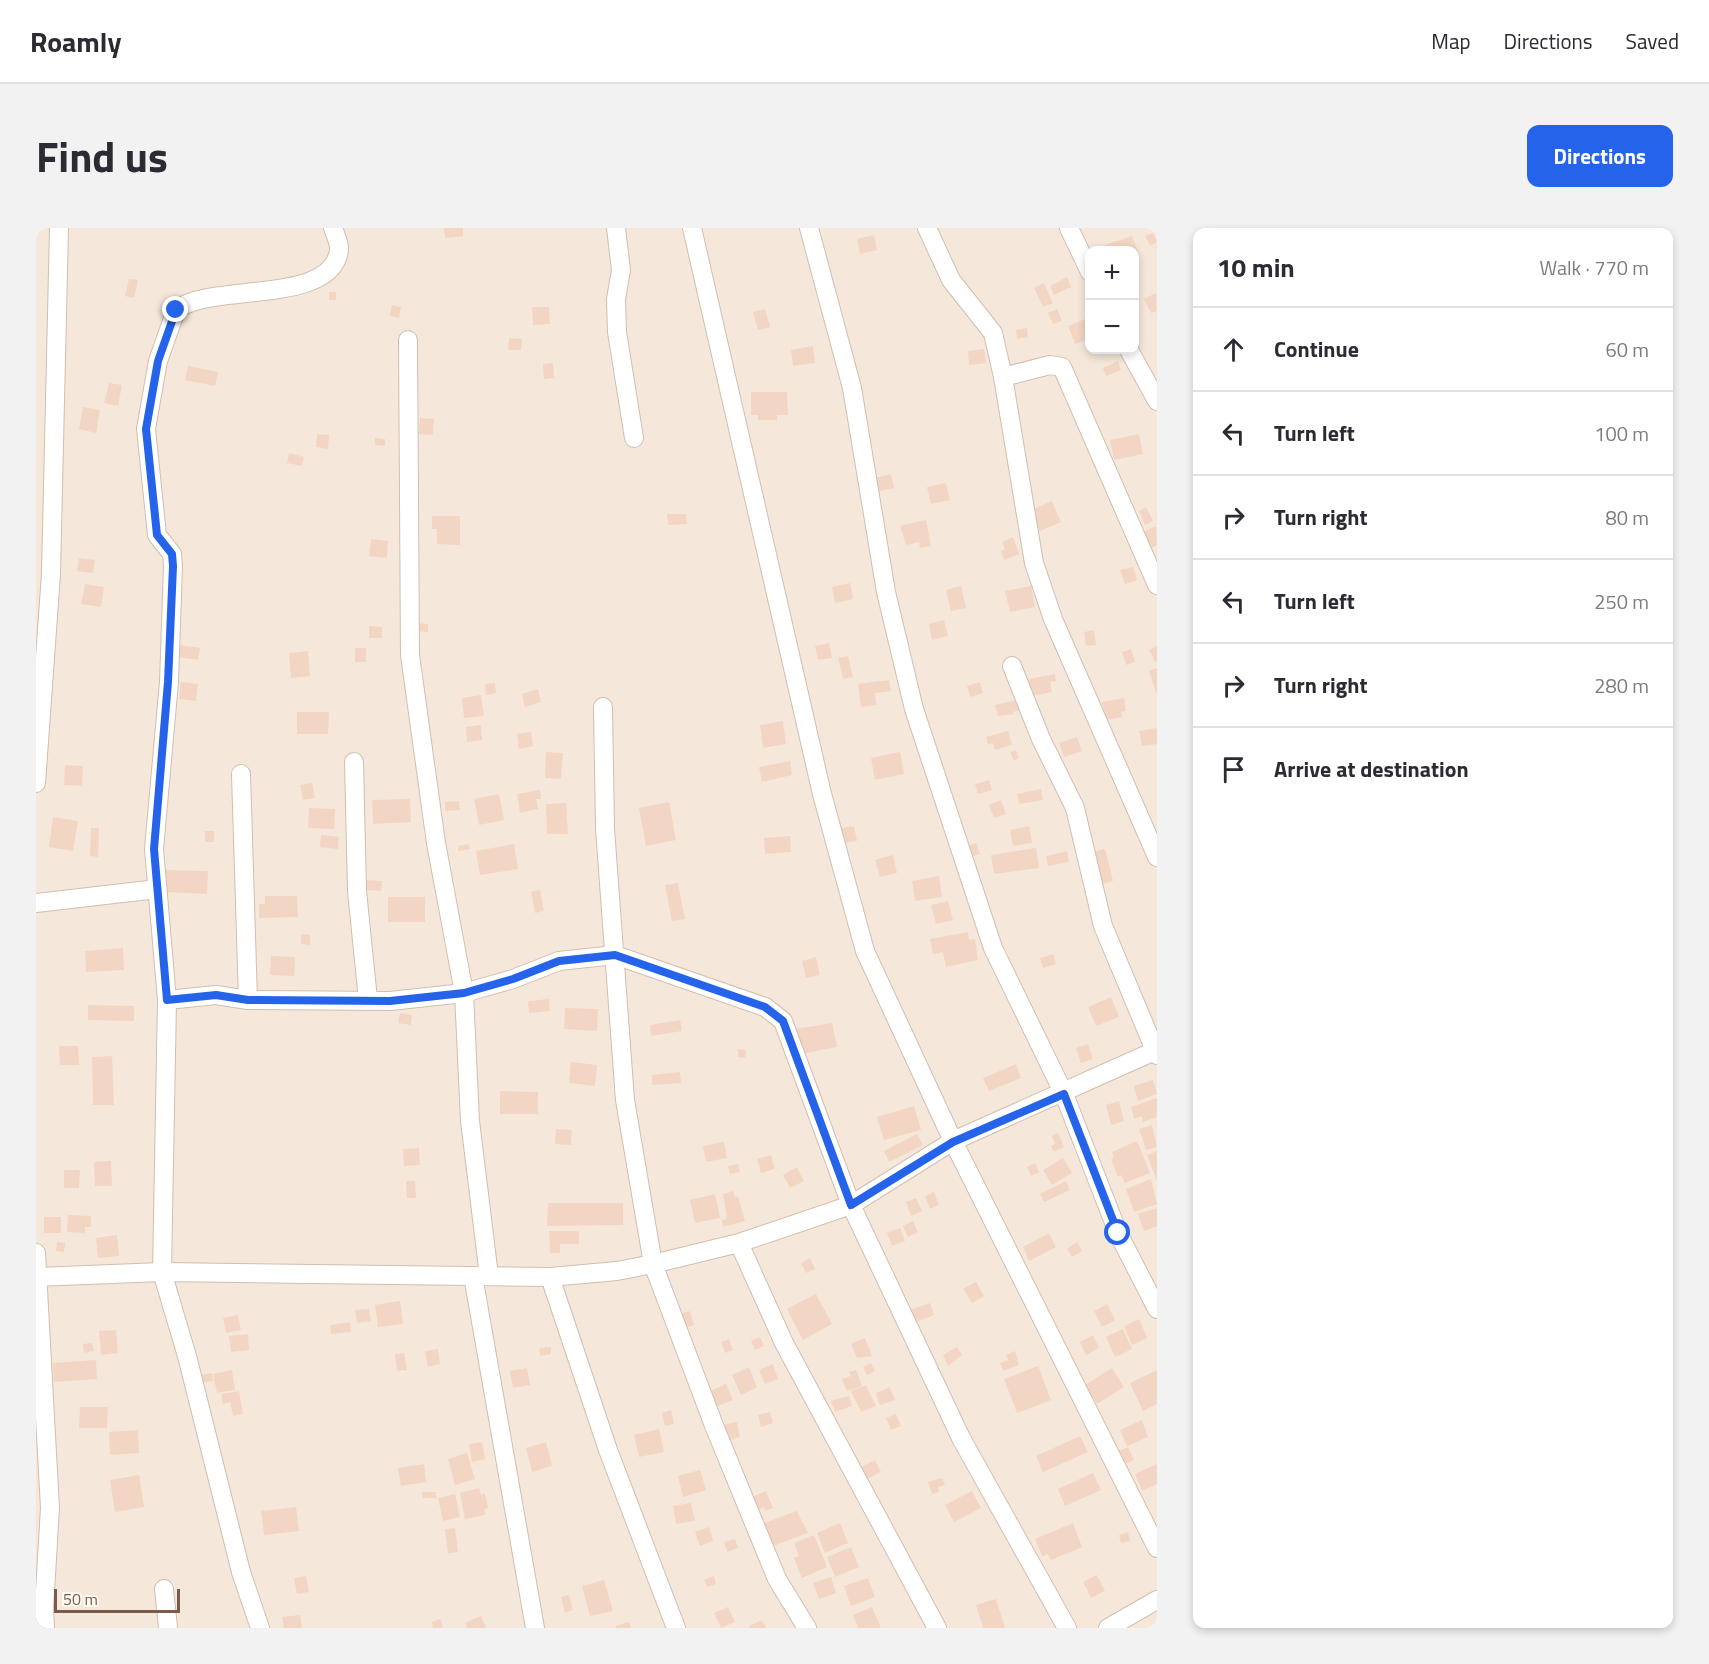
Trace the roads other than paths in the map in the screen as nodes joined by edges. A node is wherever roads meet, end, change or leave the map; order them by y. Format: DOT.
graph roads {
  1 [pos="58,228"];
  2 [pos="333,228"];
  3 [pos="616,228"];
  4 [pos="692,228"];
  5 [pos="809,228"];
  6 [pos="927,228"];
  7 [pos="1069,228"];
  8 [pos="1085,263"];
  9 [pos="408,340"];
  10 [pos="1131,354"];
  11 [pos="1003,377"];
  12 [pos="1157,401"];
  13 [pos="633,438"];
  14 [pos="1157,585"];
  15 [pos="1012,666"];
  16 [pos="603,707"];
  17 [pos="354,762"];
  18 [pos="241,774"];
  19 [pos="36,783"];
  20 [pos="1157,857"];
  21 [pos="158,889"];
  22 [pos="36,903"];
  23 [pos="615,955"];
  24 [pos="464,993"];
  25 [pos="167,1000"];
  26 [pos="248,1000"];
  27 [pos="368,1000"];
  28 [pos="1156,1052"];
  29 [pos="1064,1094"];
  30 [pos="953,1142"];
  31 [pos="851,1205"];
  32 [pos="739,1243"];
  33 [pos="36,1253"];
  34 [pos="653,1264"];
  35 [pos="162,1272"];
  36 [pos="481,1276"];
  37 [pos="36,1277"];
  38 [pos="550,1277"];
  39 [pos="1157,1309"];
  40 [pos="1157,1548"];
  41 [pos="164,1589"];
  42 [pos="1157,1600"];
  43 [pos="45,1628"];
  44 [pos="168,1628"];
  45 [pos="260,1628"];
  46 [pos="535,1628"];
  47 [pos="676,1628"];
  48 [pos="807,1628"];
  49 [pos="937,1628"];
  50 [pos="1067,1628"];
  51 [pos="1108,1628"];
  1 -- 19 [label="street"];
  2 -- 21 [label="street"];
  3 -- 13 [label="street"];
  4 -- 30 [label="street"];
  5 -- 29 [label="street"];
  6 -- 11 [label="street"];
  7 -- 8 [label="street"];
  9 -- 24 [label="street"];
  10 -- 12 [label="street"];
  11 -- 14 [label="street"];
  11 -- 20 [label="street"];
  15 -- 28 [label="street"];
  16 -- 23 [label="street"];
  17 -- 27 [label="street"];
  18 -- 26 [label="street"];
  21 -- 22 [label="street"];
  21 -- 25 [label="street"];
  23 -- 24 [label="street"];
  23 -- 31 [label="street"];
  23 -- 34 [label="street"];
  24 -- 27 [label="street"];
  24 -- 36 [label="street"];
  25 -- 26 [label="street"];
  25 -- 35 [label="street"];
  26 -- 27 [label="street"];
  28 -- 29 [label="street"];
  29 -- 30 [label="street"];
  29 -- 39 [label="street"];
  30 -- 31 [label="street"];
  30 -- 40 [label="street"];
  31 -- 32 [label="street"];
  31 -- 50 [label="street"];
  32 -- 34 [label="street"];
  32 -- 49 [label="street"];
  33 -- 37 [label="street"];
  34 -- 38 [label="street"];
  34 -- 48 [label="street"];
  35 -- 36 [label="street"];
  35 -- 37 [label="street"];
  35 -- 45 [label="street"];
  36 -- 38 [label="street"];
  36 -- 46 [label="street"];
  37 -- 43 [label="street"];
  38 -- 47 [label="street"];
  41 -- 44 [label="street"];
  42 -- 51 [label="street"];
}
